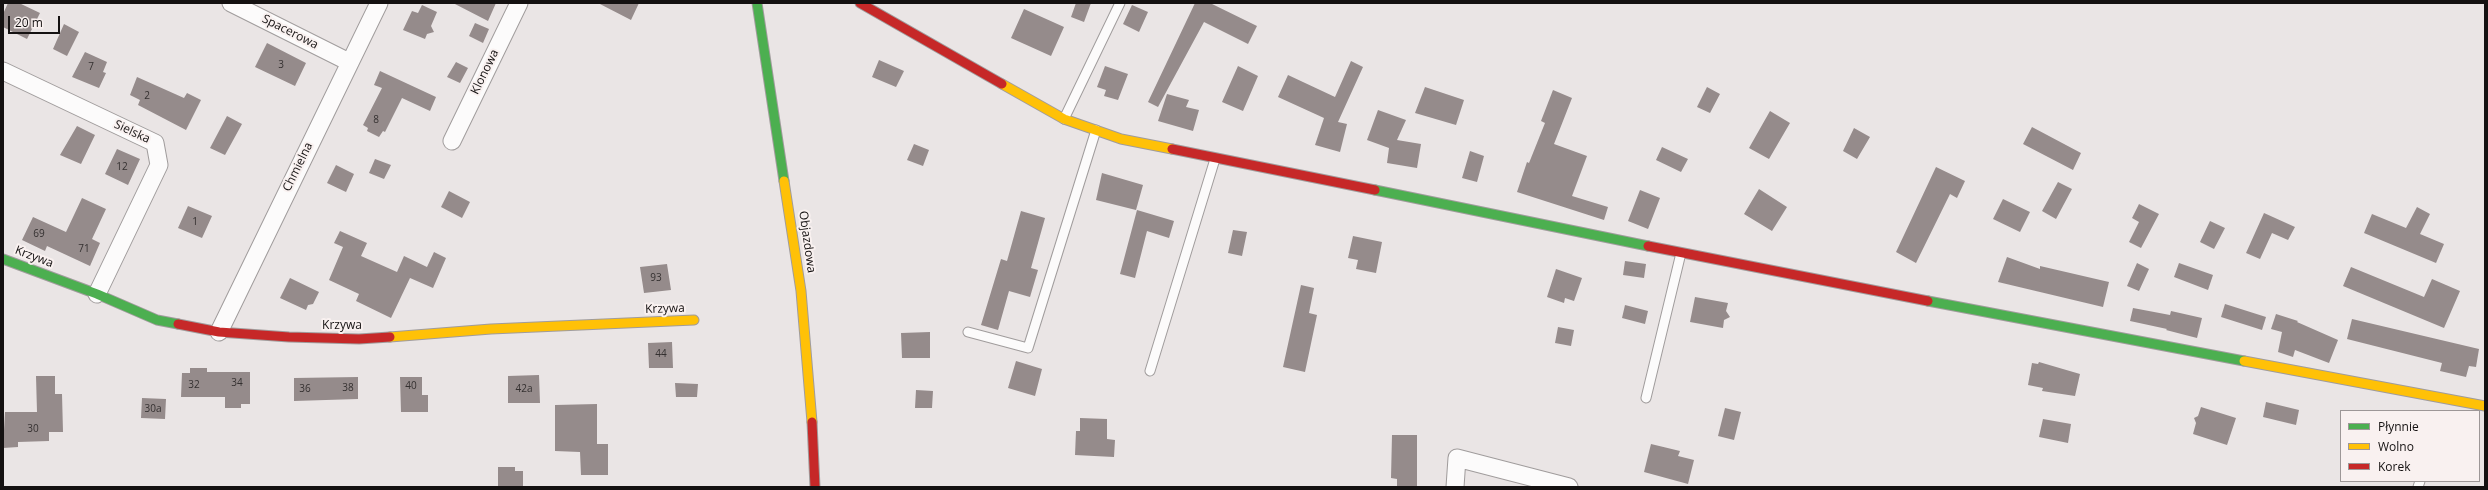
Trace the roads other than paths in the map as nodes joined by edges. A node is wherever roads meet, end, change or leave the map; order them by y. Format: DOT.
graph roads {
  1 [pos="231,3"];
  2 [pos="379,3"];
  3 [pos="519,3"];
  4 [pos="757,3"];
  5 [pos="860,3"];
  6 [pos="1120,3"];
  7 [pos="873,6"];
  8 [pos="349,62"];
  9 [pos="3,71"];
  10 [pos="1064,119"];
  11 [pos="1096,130"];
  12 [pos="452,141"];
  13 [pos="1215,159"];
  14 [pos="1681,253"];
  15 [pos="3,259"];
  16 [pos="97,294"];
  17 [pos="694,320"];
  18 [pos="219,332"];
  19 [pos="968,332"];
  20 [pos="1150,371"];
  21 [pos="1646,398"];
  22 [pos="2485,406"];
  23 [pos="815,487"];
  24 [pos="1455,487"];
  25 [pos="1569,487"];
  1 -- 8 [label="street, Spacerowa"];
  2 -- 8 [label="street, Chmielna"];
  3 -- 12 [label="street, Klonowa"];
  4 -- 23 [label="street, Objazdowa"];
  5 -- 7 [label="street"];
  6 -- 10 [label="lane"];
  7 -- 10 [label="street"];
  8 -- 18 [label="street, Chmielna"];
  9 -- 16 [label="street, Sielska"];
  10 -- 11 [label="street"];
  11 -- 13 [label="street"];
  11 -- 19 [label="lane"];
  13 -- 14 [label="street"];
  13 -- 20 [label="lane"];
  14 -- 21 [label="lane"];
  14 -- 22 [label="street"];
  15 -- 16 [label="street, Krzywa"];
  16 -- 18 [label="street, Krzywa"];
  17 -- 18 [label="street, Krzywa"];
  24 -- 25 [label="street"];
}
